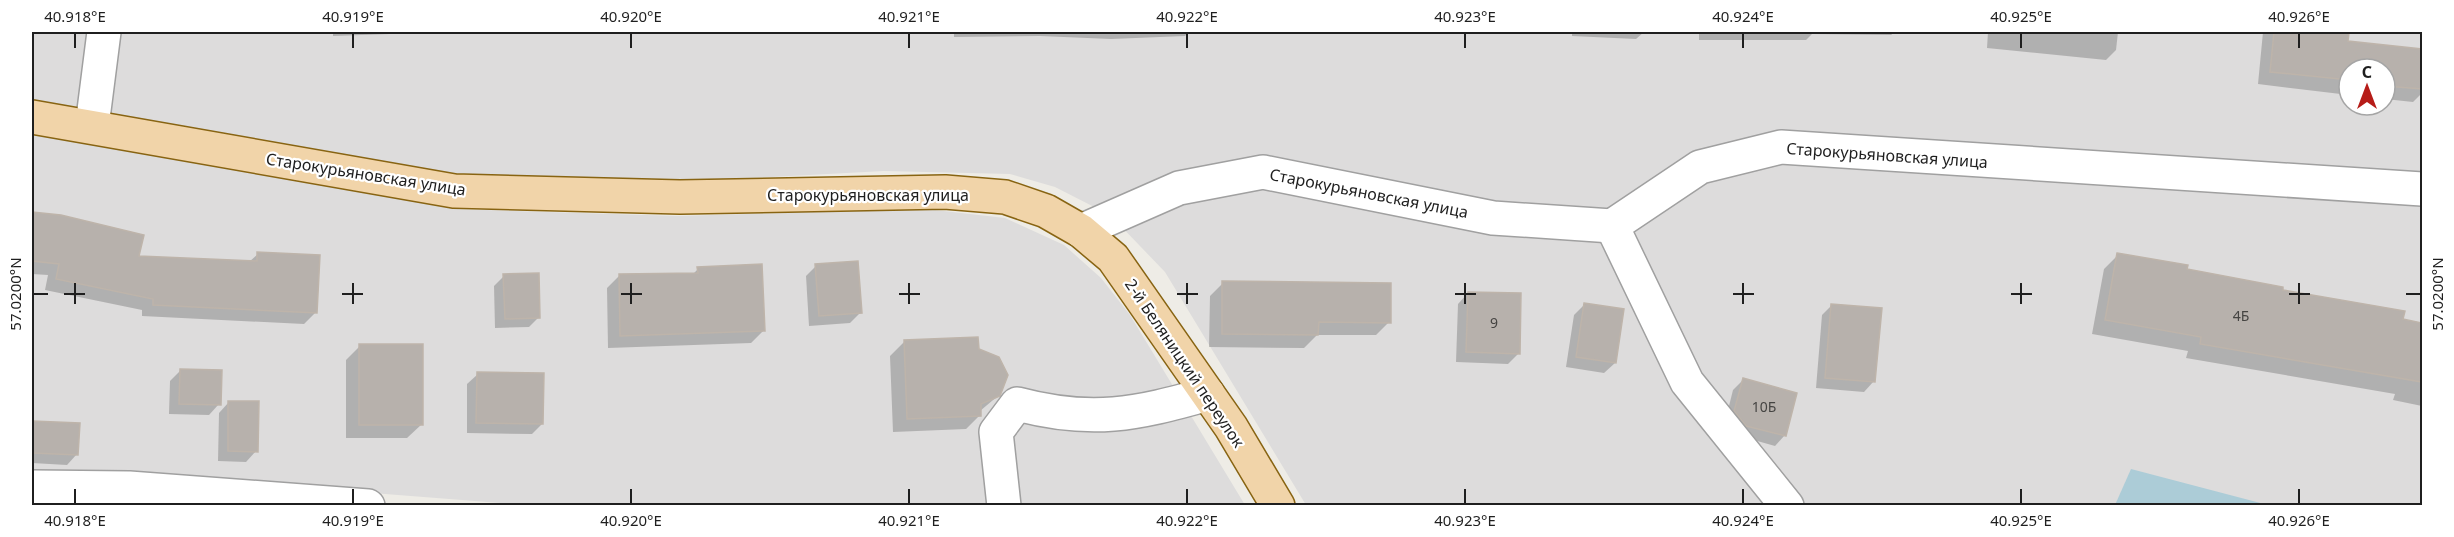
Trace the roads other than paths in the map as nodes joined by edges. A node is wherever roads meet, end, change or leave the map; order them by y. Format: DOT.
graph roads {
  1 [pos="104,32"];
  2 [pos="32,117"];
  3 [pos="92,126"];
  4 [pos="2422,189"];
  5 [pos="1611,226"];
  6 [pos="1081,231"];
  7 [pos="1208,394"];
  8 [pos="32,491"];
  9 [pos="368,506"];
  10 [pos="1005,506"];
  11 [pos="1278,506"];
  12 [pos="1787,506"];
  1 -- 3 [label="street"];
  2 -- 3 [label="main road, Старокурьяновская улица"];
  3 -- 6 [label="main road, Старокурьяновская улица"];
  4 -- 5 [label="street, Старокурьяновская улица"];
  5 -- 6 [label="street, Старокурьяновская улица"];
  5 -- 12 [label="street"];
  6 -- 7 [label="main road, 2-й Беляницкий переулок"];
  7 -- 10 [label="street"];
  7 -- 11 [label="main road, 2-й Беляницкий переулок"];
  8 -- 9 [label="street"];
}
